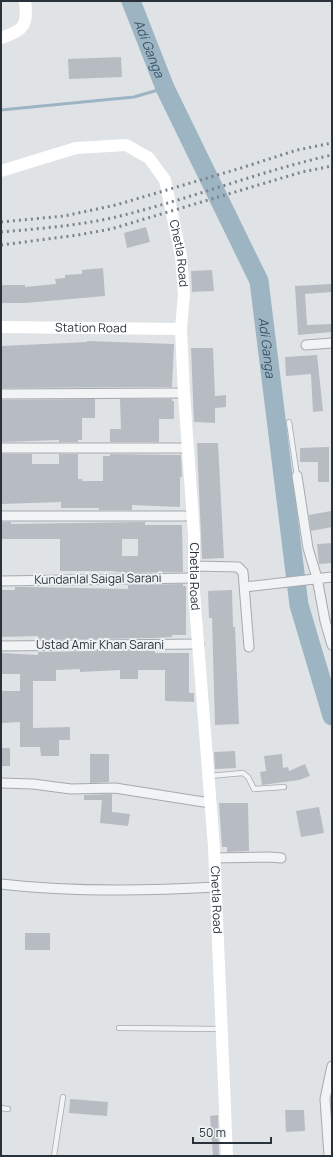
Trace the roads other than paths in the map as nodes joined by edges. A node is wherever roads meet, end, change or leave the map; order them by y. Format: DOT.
graph roads {
  1 [pos="25,1"];
  2 [pos="1,38"];
  3 [pos="1,171"];
  4 [pos="1,326"];
  5 [pos="181,329"];
  6 [pos="332,343"];
  7 [pos="306,345"];
  8 [pos="184,393"];
  9 [pos="1,394"];
  10 [pos="289,422"];
  11 [pos="1,448"];
  12 [pos="187,448"];
  13 [pos="297,476"];
  14 [pos="1,516"];
  15 [pos="192,516"];
  16 [pos="194,572"];
  17 [pos="332,577"];
  18 [pos="315,578"];
  19 [pos="1,581"];
  20 [pos="245,587"];
  21 [pos="328,621"];
  22 [pos="199,644"];
  23 [pos="332,645"];
  24 [pos="1,646"];
  25 [pos="249,647"];
  26 [pos="209,776"];
  27 [pos="1,783"];
  28 [pos="284,787"];
  29 [pos="210,803"];
  30 [pos="215,858"];
  31 [pos="281,858"];
  32 [pos="1,884"];
  33 [pos="216,887"];
  34 [pos="118,1028"];
  35 [pos="222,1029"];
  36 [pos="332,1066"];
  37 [pos="63,1097"];
  38 [pos="1,1108"];
  39 [pos="8,1109"];
  40 [pos="329,1117"];
  41 [pos="54,1156"];
  42 [pos="227,1156"];
  43 [pos="329,1156"];
  1 -- 2 [label="main road"];
  3 -- 5 [label="main road, Chetla Road"];
  4 -- 5 [label="main road, Station Road"];
  5 -- 8 [label="main road, Chetla Road"];
  6 -- 7 [label="street"];
  8 -- 9 [label="street"];
  8 -- 12 [label="main road, Chetla Road"];
  10 -- 13 [label="lane"];
  11 -- 12 [label="street"];
  12 -- 15 [label="main road, Chetla Road"];
  13 -- 18 [label="street"];
  14 -- 15 [label="street"];
  15 -- 16 [label="main road, Chetla Road"];
  16 -- 19 [label="street, Kundanlal Saigal Sarani"];
  16 -- 20 [label="street, Kundanlal Saigal Sarani"];
  16 -- 22 [label="main road, Chetla Road"];
  17 -- 18 [label="street"];
  18 -- 20 [label="street"];
  18 -- 21 [label="street"];
  20 -- 25 [label="street"];
  21 -- 23 [label="street"];
  22 -- 24 [label="street, Ustad Amir Khan Sarani"];
  22 -- 26 [label="main road, Chetla Road"];
  26 -- 28 [label="lane"];
  26 -- 29 [label="main road, Chetla Road"];
  27 -- 29 [label="street"];
  29 -- 30 [label="main road, Chetla Road"];
  30 -- 31 [label="street"];
  30 -- 33 [label="main road, Chetla Road"];
  32 -- 33 [label="street"];
  33 -- 35 [label="main road, Chetla Road"];
  34 -- 35 [label="lane"];
  35 -- 42 [label="main road, Chetla Road"];
  36 -- 40 [label="street"];
  37 -- 41 [label="lane"];
  38 -- 39 [label="lane"];
  40 -- 43 [label="street"];
}
